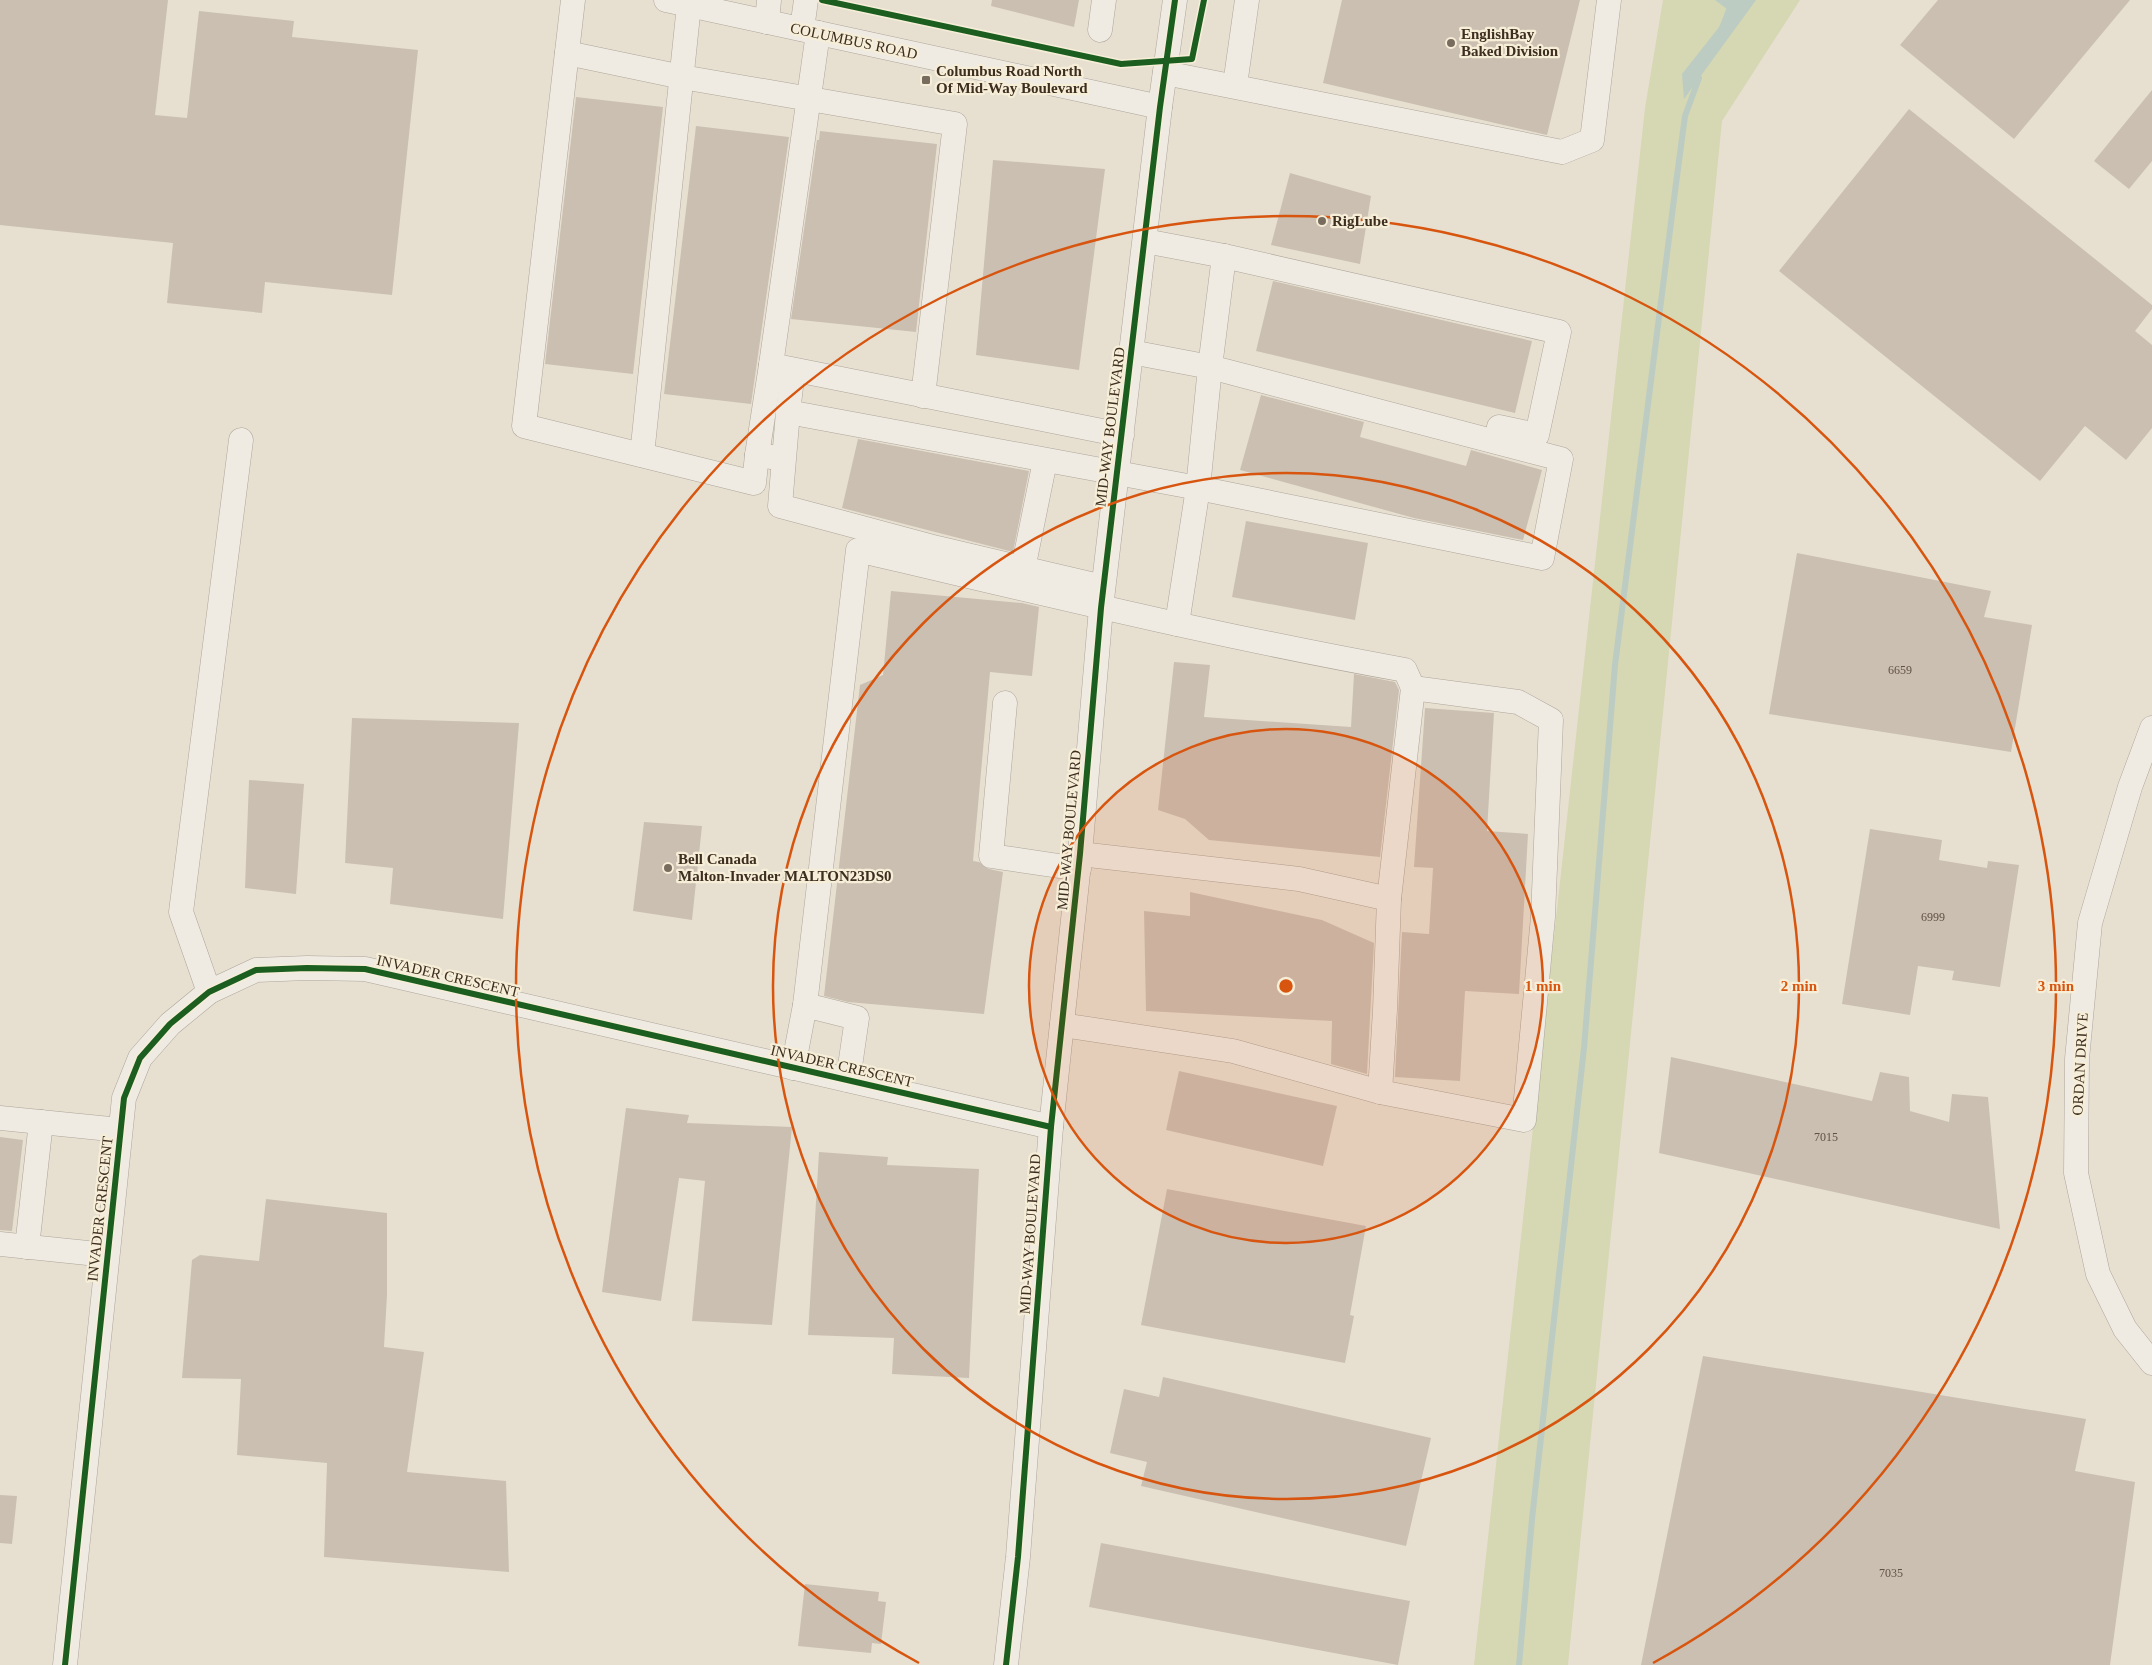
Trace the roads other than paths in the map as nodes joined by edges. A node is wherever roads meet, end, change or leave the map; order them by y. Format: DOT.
graph roads {
  1 [pos="573,0"];
  2 [pos="666,0"];
  3 [pos="806,0"];
  4 [pos="1104,0"];
  5 [pos="1176,0"];
  6 [pos="1247,0"];
  7 [pos="1609,0"];
  8 [pos="689,5"];
  9 [pos="768,11"];
  10 [pos="1100,30"];
  11 [pos="810,31"];
  12 [pos="567,54"];
  13 [pos="1165,73"];
  14 [pos="682,77"];
  15 [pos="1235,85"];
  16 [pos="808,99"];
  17 [pos="1160,107"];
  18 [pos="1145,241"];
  19 [pos="1224,256"];
  20 [pos="1131,352"];
  21 [pos="1210,363"];
  22 [pos="782,367"];
  23 [pos="923,396"];
  24 [pos="788,412"];
  25 [pos="1122,435"];
  26 [pos="241,440"];
  27 [pos="757,455"];
  28 [pos="642,456"];
  29 [pos="784,458"];
  30 [pos="1045,460"];
  31 [pos="1117,474"];
  32 [pos="1198,488"];
  33 [pos="1023,569"];
  34 [pos="1102,598"];
  35 [pos="1177,624"];
  36 [pos="1413,688"];
  37 [pos="1005,703"];
  38 [pos="2152,728"];
  39 [pos="1080,862"];
  40 [pos="1388,899"];
  41 [pos="209,992"];
  42 [pos="805,1005"];
  43 [pos="1062,1025"];
  44 [pos="793,1068"];
  45 [pos="848,1080"];
  46 [pos="1380,1092"];
  47 [pos="0,1118"];
  48 [pos="42,1122"];
  49 [pos="1051,1127"];
  50 [pos="120,1130"];
  51 [pos="0,1244"];
  52 [pos="27,1247"];
  53 [pos="107,1256"];
  54 [pos="2152,1363"];
  55 [pos="65,1665"];
  56 [pos="1006,1665"];
  1 -- 12 [label="street"];
  2 -- 8 [label="street, COLUMBUS ROAD"];
  3 -- 11 [label="street"];
  4 -- 10 [label="street"];
  5 -- 13 [label="street, MID-WAY BOULEVARD"];
  6 -- 15 [label="street"];
  7 -- 15 [label="street"];
  8 -- 9 [label="street, COLUMBUS ROAD"];
  8 -- 14 [label="street"];
  9 -- 11 [label="street, COLUMBUS ROAD"];
  11 -- 16 [label="street"];
  11 -- 17 [label="street, COLUMBUS ROAD"];
  12 -- 14 [label="street"];
  12 -- 28 [label="street"];
  13 -- 15 [label="street"];
  13 -- 17 [label="street, MID-WAY BOULEVARD"];
  14 -- 16 [label="street"];
  14 -- 28 [label="street"];
  16 -- 22 [label="street"];
  16 -- 23 [label="street"];
  17 -- 18 [label="street, MID-WAY BOULEVARD"];
  18 -- 19 [label="street"];
  18 -- 20 [label="street, MID-WAY BOULEVARD"];
  19 -- 21 [label="street"];
  19 -- 21 [label="street"];
  20 -- 21 [label="street"];
  20 -- 25 [label="street, MID-WAY BOULEVARD"];
  21 -- 32 [label="street"];
  21 -- 32 [label="street"];
  22 -- 23 [label="street"];
  22 -- 24 [label="street"];
  22 -- 27 [label="street"];
  23 -- 25 [label="street"];
  24 -- 29 [label="street"];
  24 -- 30 [label="street"];
  25 -- 31 [label="street, MID-WAY BOULEVARD"];
  26 -- 41 [label="street"];
  27 -- 28 [label="street"];
  27 -- 29 [label="street"];
  29 -- 33 [label="street"];
  30 -- 31 [label="street"];
  30 -- 33 [label="street"];
  31 -- 32 [label="street"];
  31 -- 34 [label="street, MID-WAY BOULEVARD"];
  32 -- 35 [label="street"];
  33 -- 34 [label="street"];
  34 -- 35 [label="street"];
  34 -- 39 [label="street, MID-WAY BOULEVARD"];
  34 -- 42 [label="street"];
  35 -- 36 [label="street"];
  36 -- 40 [label="street"];
  36 -- 46 [label="street"];
  37 -- 39 [label="street"];
  38 -- 54 [label="street, ORDAN DRIVE"];
  39 -- 40 [label="street"];
  39 -- 43 [label="street, MID-WAY BOULEVARD"];
  40 -- 46 [label="street"];
  41 -- 44 [label="street, INVADER CRESCENT"];
  41 -- 50 [label="street, INVADER CRESCENT"];
  42 -- 44 [label="street"];
  42 -- 45 [label="street"];
  43 -- 46 [label="street"];
  43 -- 49 [label="street, MID-WAY BOULEVARD"];
  44 -- 45 [label="street, INVADER CRESCENT"];
  45 -- 49 [label="street, INVADER CRESCENT"];
  47 -- 48 [label="street"];
  48 -- 50 [label="street"];
  48 -- 52 [label="street"];
  49 -- 56 [label="street, MID-WAY BOULEVARD"];
  50 -- 53 [label="street, INVADER CRESCENT"];
  51 -- 52 [label="street"];
  52 -- 53 [label="street"];
  53 -- 55 [label="street, INVADER CRESCENT"];
}
